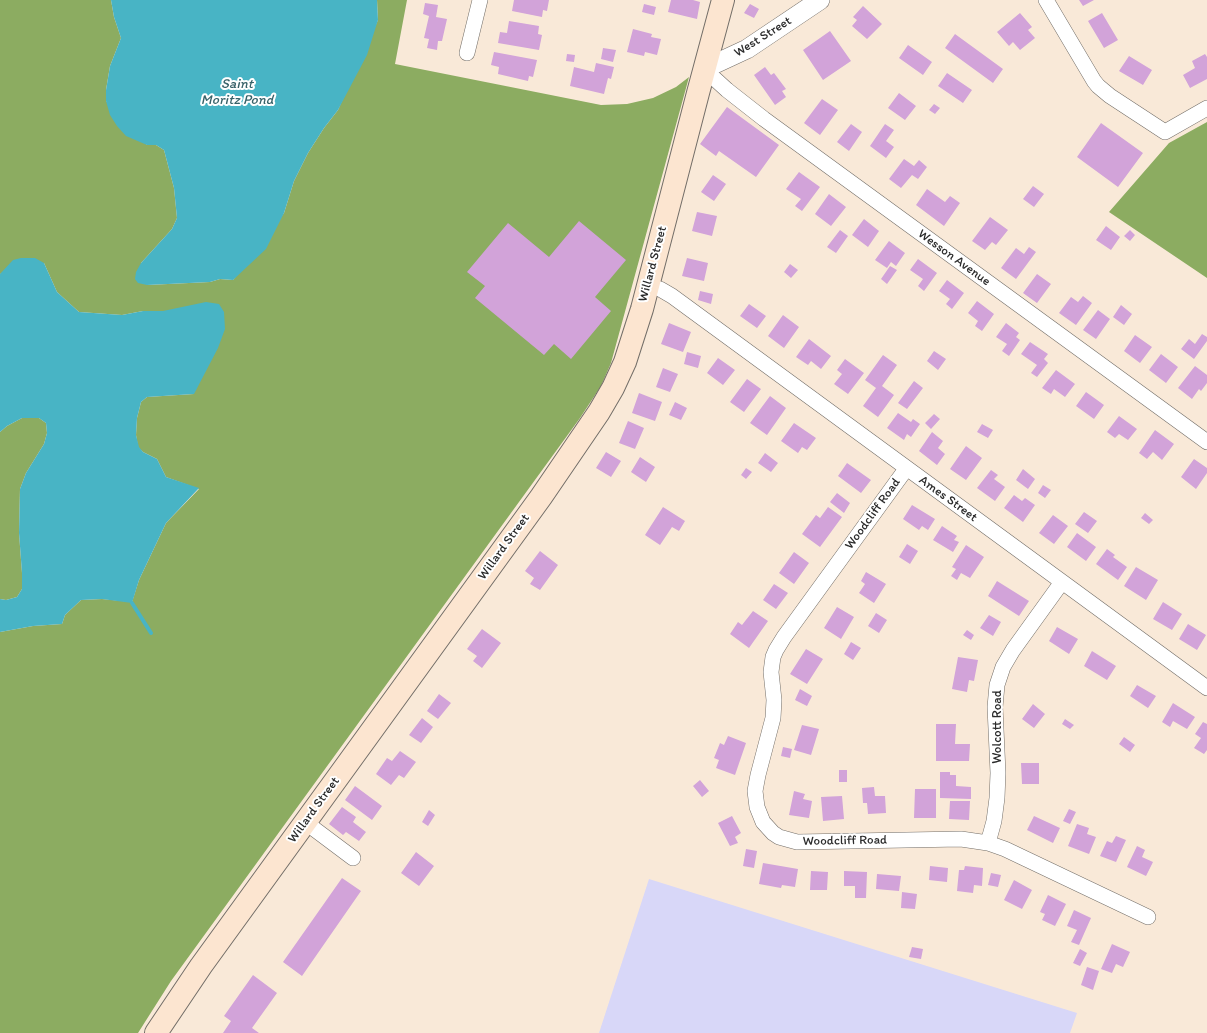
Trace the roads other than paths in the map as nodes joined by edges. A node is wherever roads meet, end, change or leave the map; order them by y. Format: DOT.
graph roads {
  1 [pos="480,0"];
  2 [pos="723,0"];
  3 [pos="820,0"];
  4 [pos="1046,0"];
  5 [pos="467,53"];
  6 [pos="704,69"];
  7 [pos="1207,108"];
  8 [pos="648,285"];
  9 [pos="1207,442"];
  10 [pos="906,469"];
  11 [pos="1062,582"];
  12 [pos="1207,688"];
  13 [pos="305,822"];
  14 [pos="988,843"];
  15 [pos="353,858"];
  16 [pos="1148,917"];
  17 [pos="156,1033"];
  1 -- 5 [label="street"];
  2 -- 6 [label="main road, Willard Street"];
  3 -- 6 [label="street, West Street"];
  4 -- 7 [label="street"];
  6 -- 8 [label="main road, Willard Street"];
  6 -- 9 [label="street, Wesson Avenue"];
  8 -- 10 [label="street, Ames Street"];
  8 -- 13 [label="main road, Willard Street"];
  10 -- 11 [label="street, Ames Street"];
  10 -- 14 [label="street, Woodcliff Road"];
  11 -- 12 [label="street, Ames Street"];
  11 -- 14 [label="street, Wolcott Road"];
  13 -- 15 [label="street"];
  13 -- 17 [label="main road, Willard Street"];
  14 -- 16 [label="street, Woodcliff Road"];
}
